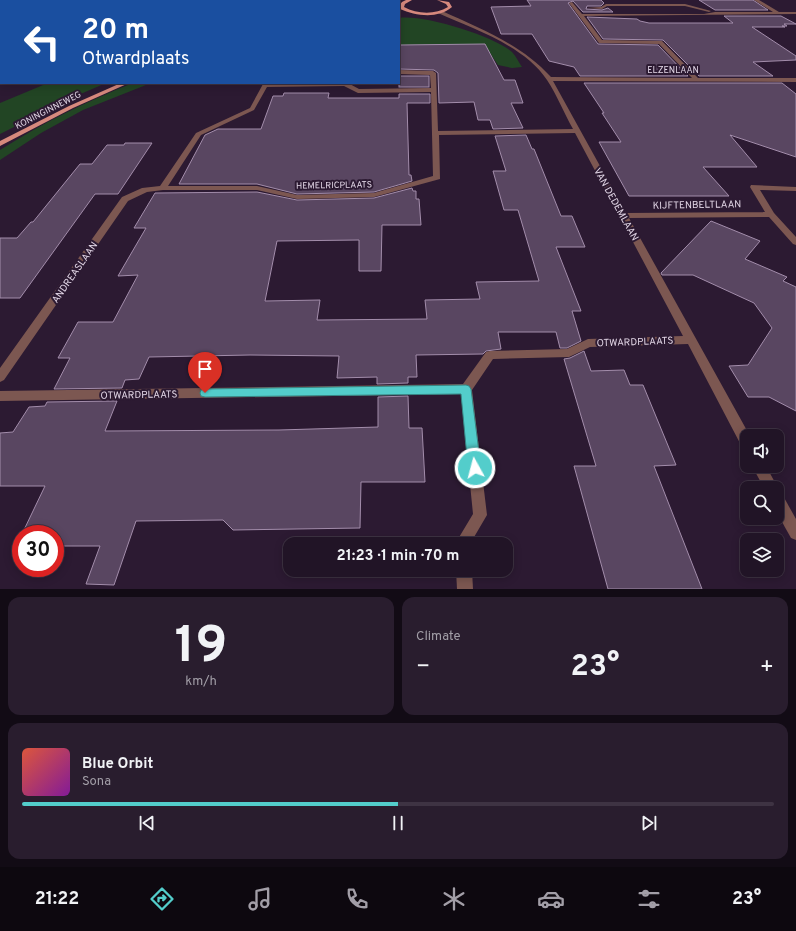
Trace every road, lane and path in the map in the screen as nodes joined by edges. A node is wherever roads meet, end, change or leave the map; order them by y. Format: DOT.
graph roads {
  1 [pos="410,0"];
  2 [pos="439,0"];
  3 [pos="756,0"];
  4 [pos="451,1"];
  5 [pos="446,2"];
  6 [pos="571,3"];
  7 [pos="575,8"];
  8 [pos="404,9"];
  9 [pos="400,10"];
  10 [pos="440,12"];
  11 [pos="715,12"];
  12 [pos="778,13"];
  13 [pos="796,13"];
  14 [pos="579,15"];
  15 [pos="400,72"];
  16 [pos="549,79"];
  17 [pos="696,79"];
  18 [pos="796,80"];
  19 [pos="124,84"];
  20 [pos="434,90"];
  21 [pos="577,131"];
  22 [pos="435,133"];
  23 [pos="0,144"];
  24 [pos="164,188"];
  25 [pos="796,189"];
  26 [pos="771,214"];
  27 [pos="624,216"];
  28 [pos="796,242"];
  29 [pos="691,340"];
  30 [pos="0,377"];
  31 [pos="466,389"];
  32 [pos="0,396"];
  33 [pos="740,431"];
  34 [pos="784,512"];
  35 [pos="796,533"];
  36 [pos="466,537"];
  37 [pos="464,577"];
  38 [pos="465,589"];
  1 -- 8 [label="main road"];
  2 -- 5 [label="main road"];
  3 -- 12 [label="street"];
  4 -- 5 [label="main road"];
  5 -- 10 [label="main road"];
  6 -- 7 [label="street"];
  7 -- 11 [label="street"];
  7 -- 14 [label="street"];
  8 -- 9 [label="main road"];
  8 -- 10 [label="main road"];
  10 -- 16 [label="street, VAN DEDEMLAAN"];
  11 -- 12 [label="street"];
  11 -- 14 [label="street"];
  12 -- 13 [label="street"];
  14 -- 17 [label="street"];
  15 -- 20 [label="street"];
  16 -- 17 [label="street, ELZENLAAN"];
  16 -- 21 [label="street, VAN DEDEMLAAN"];
  17 -- 18 [label="street, ELZENLAAN"];
  19 -- 23 [label="main road, KONINGINNEWEG"];
  20 -- 22 [label="street"];
  20 -- 24 [label="street"];
  21 -- 22 [label="street"];
  21 -- 27 [label="street, VAN DEDEMLAAN"];
  22 -- 24 [label="street, HEMELRICPLAATS"];
  24 -- 30 [label="street, ANDREASLAAN"];
  25 -- 26 [label="street"];
  26 -- 27 [label="street, KIJFTENBELTLAAN"];
  26 -- 28 [label="street"];
  27 -- 29 [label="street, VAN DEDEMLAAN"];
  29 -- 31 [label="street, OTWARDPLAATS"];
  29 -- 33 [label="street, VAN DEDEMLAAN"];
  31 -- 32 [label="street, OTWARDPLAATS"];
  31 -- 36 [label="street"];
  34 -- 35 [label="street"];
  37 -- 38 [label="street"];
}
